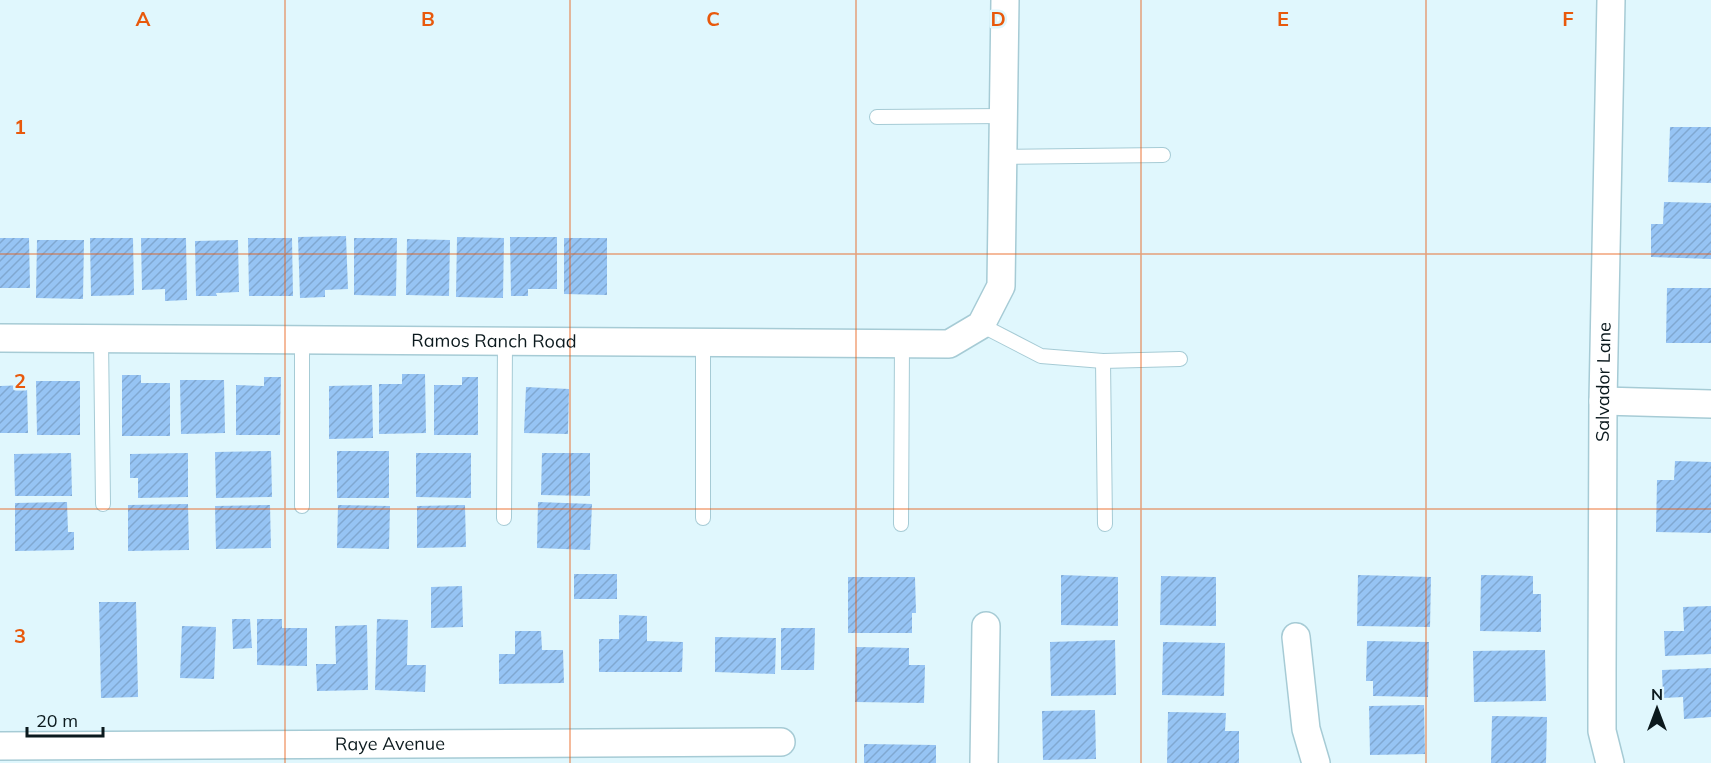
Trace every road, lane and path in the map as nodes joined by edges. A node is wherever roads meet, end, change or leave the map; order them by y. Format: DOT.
graph roads {
  1 [pos="1005,0"];
  2 [pos="1611,0"];
  3 [pos="1003,116"];
  4 [pos="877,117"];
  5 [pos="1163,155"];
  6 [pos="1002,157"];
  7 [pos="981,325"];
  8 [pos="0,338"];
  9 [pos="101,339"];
  10 [pos="302,340"];
  11 [pos="504,342"];
  12 [pos="703,343"];
  13 [pos="902,344"];
  14 [pos="1180,359"];
  15 [pos="1103,361"];
  16 [pos="1603,401"];
  17 [pos="1711,404"];
  18 [pos="103,504"];
  19 [pos="302,506"];
  20 [pos="504,518"];
  21 [pos="703,518"];
  22 [pos="901,524"];
  23 [pos="1105,524"];
  24 [pos="986,626"];
  25 [pos="1296,637"];
  26 [pos="781,742"];
  27 [pos="0,746"];
  28 [pos="984,763"];
  29 [pos="1316,763"];
  30 [pos="1610,763"];
  1 -- 3 [label="street"];
  2 -- 16 [label="street, Salvador Lane"];
  3 -- 4 [label="lane"];
  3 -- 6 [label="street"];
  5 -- 6 [label="lane"];
  6 -- 7 [label="street"];
  7 -- 13 [label="street, Ramos Ranch Road"];
  7 -- 15 [label="lane"];
  8 -- 9 [label="street, Ramos Ranch Road"];
  9 -- 10 [label="street, Ramos Ranch Road"];
  9 -- 18 [label="lane"];
  10 -- 11 [label="street, Ramos Ranch Road"];
  10 -- 19 [label="lane"];
  11 -- 12 [label="street, Ramos Ranch Road"];
  11 -- 20 [label="lane"];
  12 -- 13 [label="street, Ramos Ranch Road"];
  12 -- 21 [label="lane"];
  13 -- 22 [label="lane"];
  14 -- 15 [label="lane"];
  15 -- 23 [label="lane"];
  16 -- 17 [label="street"];
  16 -- 30 [label="street, Salvador Lane"];
  24 -- 28 [label="street"];
  25 -- 29 [label="street"];
  26 -- 27 [label="street, Raye Avenue"];
}
